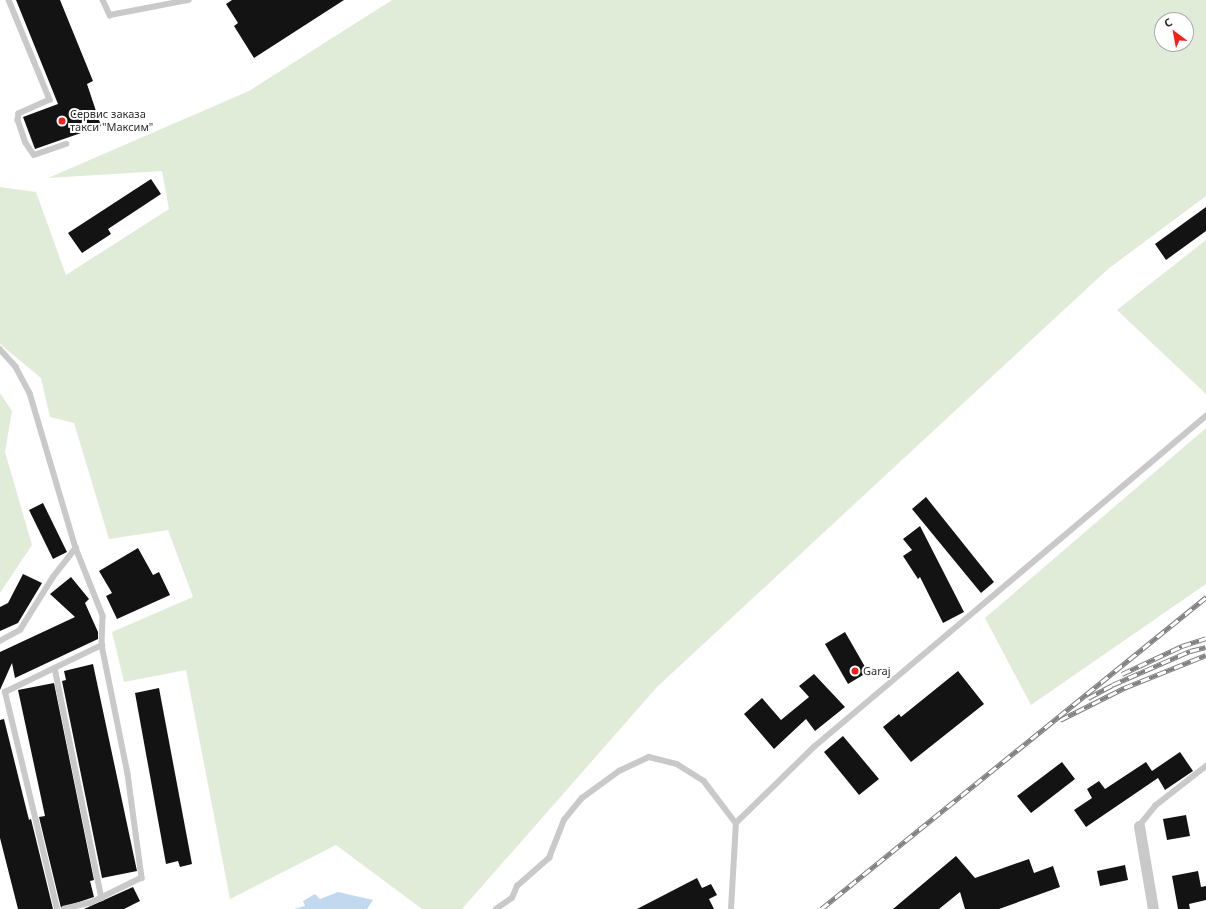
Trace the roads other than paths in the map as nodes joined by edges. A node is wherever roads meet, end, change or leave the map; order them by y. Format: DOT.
graph roads {
  1 [pos="9,0"];
  2 [pos="103,0"];
  3 [pos="189,0"];
  4 [pos="66,144"];
  5 [pos="0,349"];
  6 [pos="1206,416"];
  7 [pos="76,548"];
  8 [pos="0,642"];
  9 [pos="102,645"];
  10 [pos="56,668"];
  11 [pos="1206,766"];
  12 [pos="736,823"];
  13 [pos="1139,826"];
  14 [pos="102,898"];
  15 [pos="57,909"];
  16 [pos="65,909"];
  17 [pos="496,909"];
  18 [pos="731,909"];
  19 [pos="1153,909"];
  1 -- 4 [label="lane"];
  2 -- 3 [label="lane"];
  5 -- 7 [label="lane"];
  6 -- 12 [label="lane"];
  7 -- 8 [label="lane"];
  7 -- 9 [label="lane"];
  9 -- 10 [label="lane"];
  9 -- 14 [label="lane"];
  10 -- 14 [label="lane"];
  10 -- 15 [label="lane"];
  11 -- 13 [label="lane"];
  12 -- 17 [label="lane"];
  12 -- 18 [label="lane"];
  13 -- 19 [label="street"];
  14 -- 16 [label="lane"];
}
